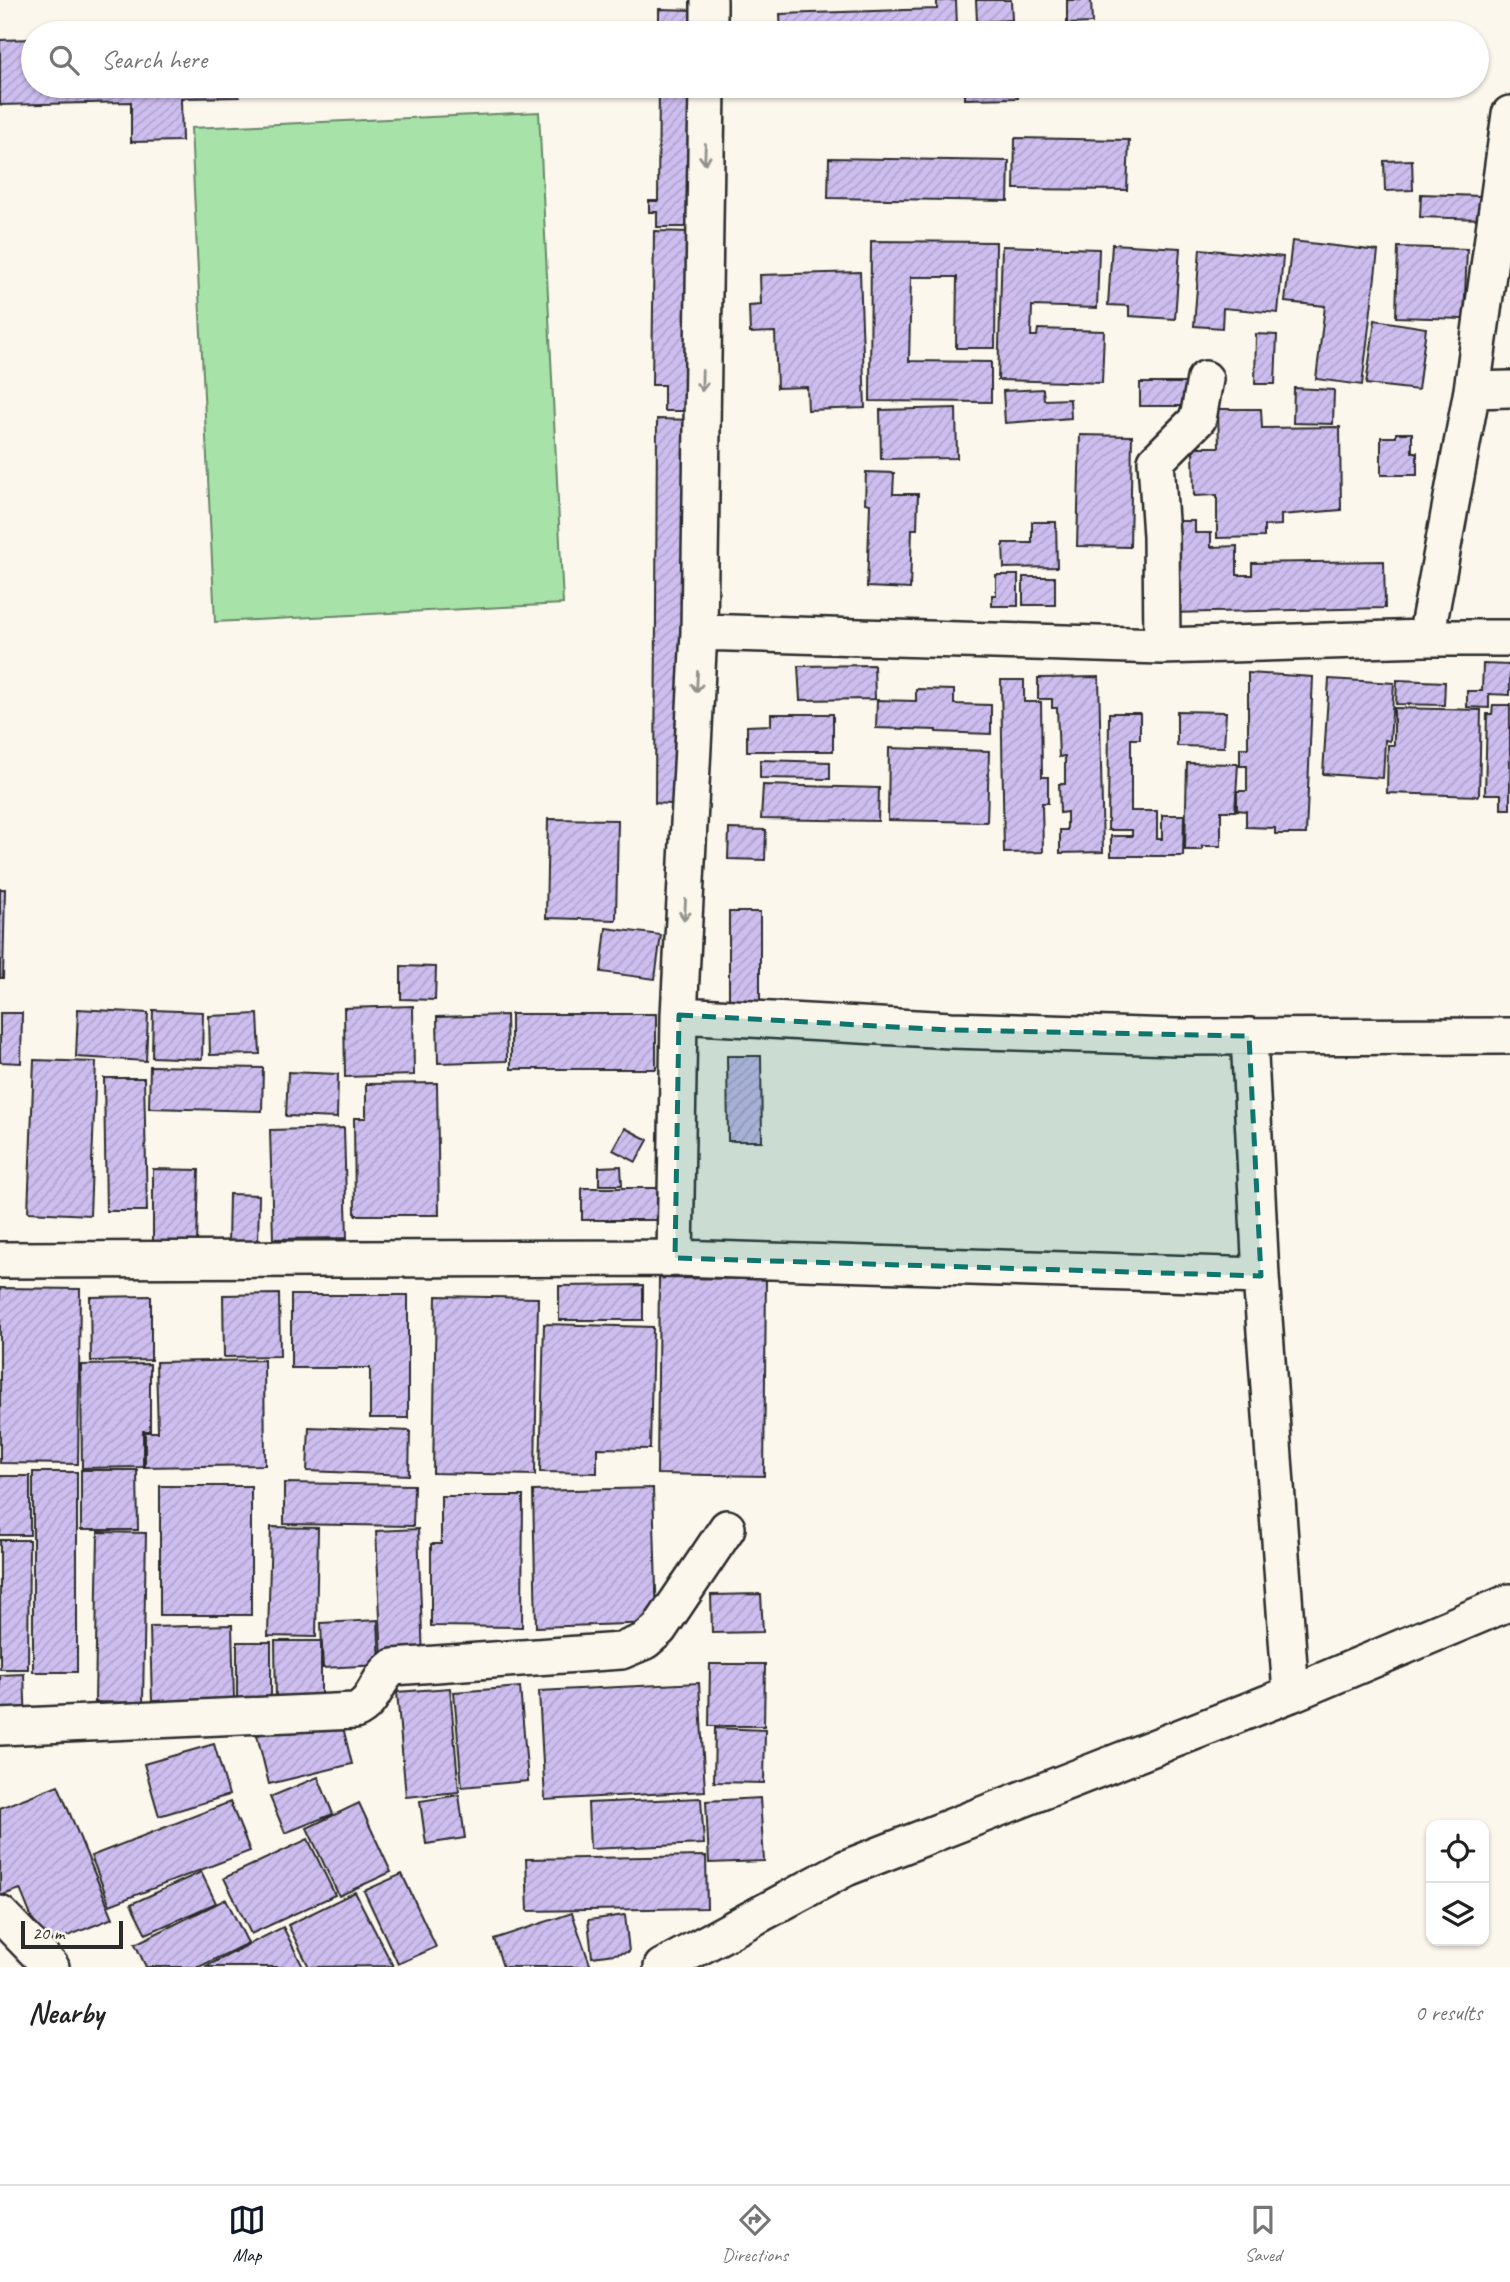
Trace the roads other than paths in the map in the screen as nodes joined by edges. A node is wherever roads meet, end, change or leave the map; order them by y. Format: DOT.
graph roads {
  1 [pos="709,0"];
  2 [pos="709,21"];
  3 [pos="707,98"];
  4 [pos="1510,114"];
  5 [pos="1205,379"];
  6 [pos="1510,389"];
  7 [pos="1472,390"];
  8 [pos="699,632"];
  9 [pos="1426,638"];
  10 [pos="1510,638"];
  11 [pos="1162,646"];
  12 [pos="679,1015"];
  13 [pos="1249,1036"];
  14 [pos="1510,1036"];
  15 [pos="675,1258"];
  16 [pos="0,1260"];
  17 [pos="1261,1276"];
  18 [pos="727,1528"];
  19 [pos="1510,1602"];
  20 [pos="1291,1694"];
  21 [pos="0,1727"];
  22 [pos="0,1914"];
  23 [pos="51,1967"];
  24 [pos="662,1967"];
  1 -- 2 [label="street"];
  3 -- 8 [label="street, one-way"];
  4 -- 7 [label="street"];
  5 -- 11 [label="street"];
  6 -- 7 [label="street"];
  7 -- 9 [label="street"];
  8 -- 11 [label="street"];
  8 -- 12 [label="street, one-way"];
  9 -- 10 [label="street"];
  9 -- 11 [label="street"];
  12 -- 13 [label="street"];
  12 -- 15 [label="street"];
  13 -- 14 [label="street"];
  13 -- 17 [label="street"];
  15 -- 16 [label="street"];
  15 -- 17 [label="street"];
  17 -- 20 [label="street"];
  18 -- 21 [label="street"];
  19 -- 20 [label="street"];
  20 -- 24 [label="street"];
  22 -- 23 [label="street"];
}
